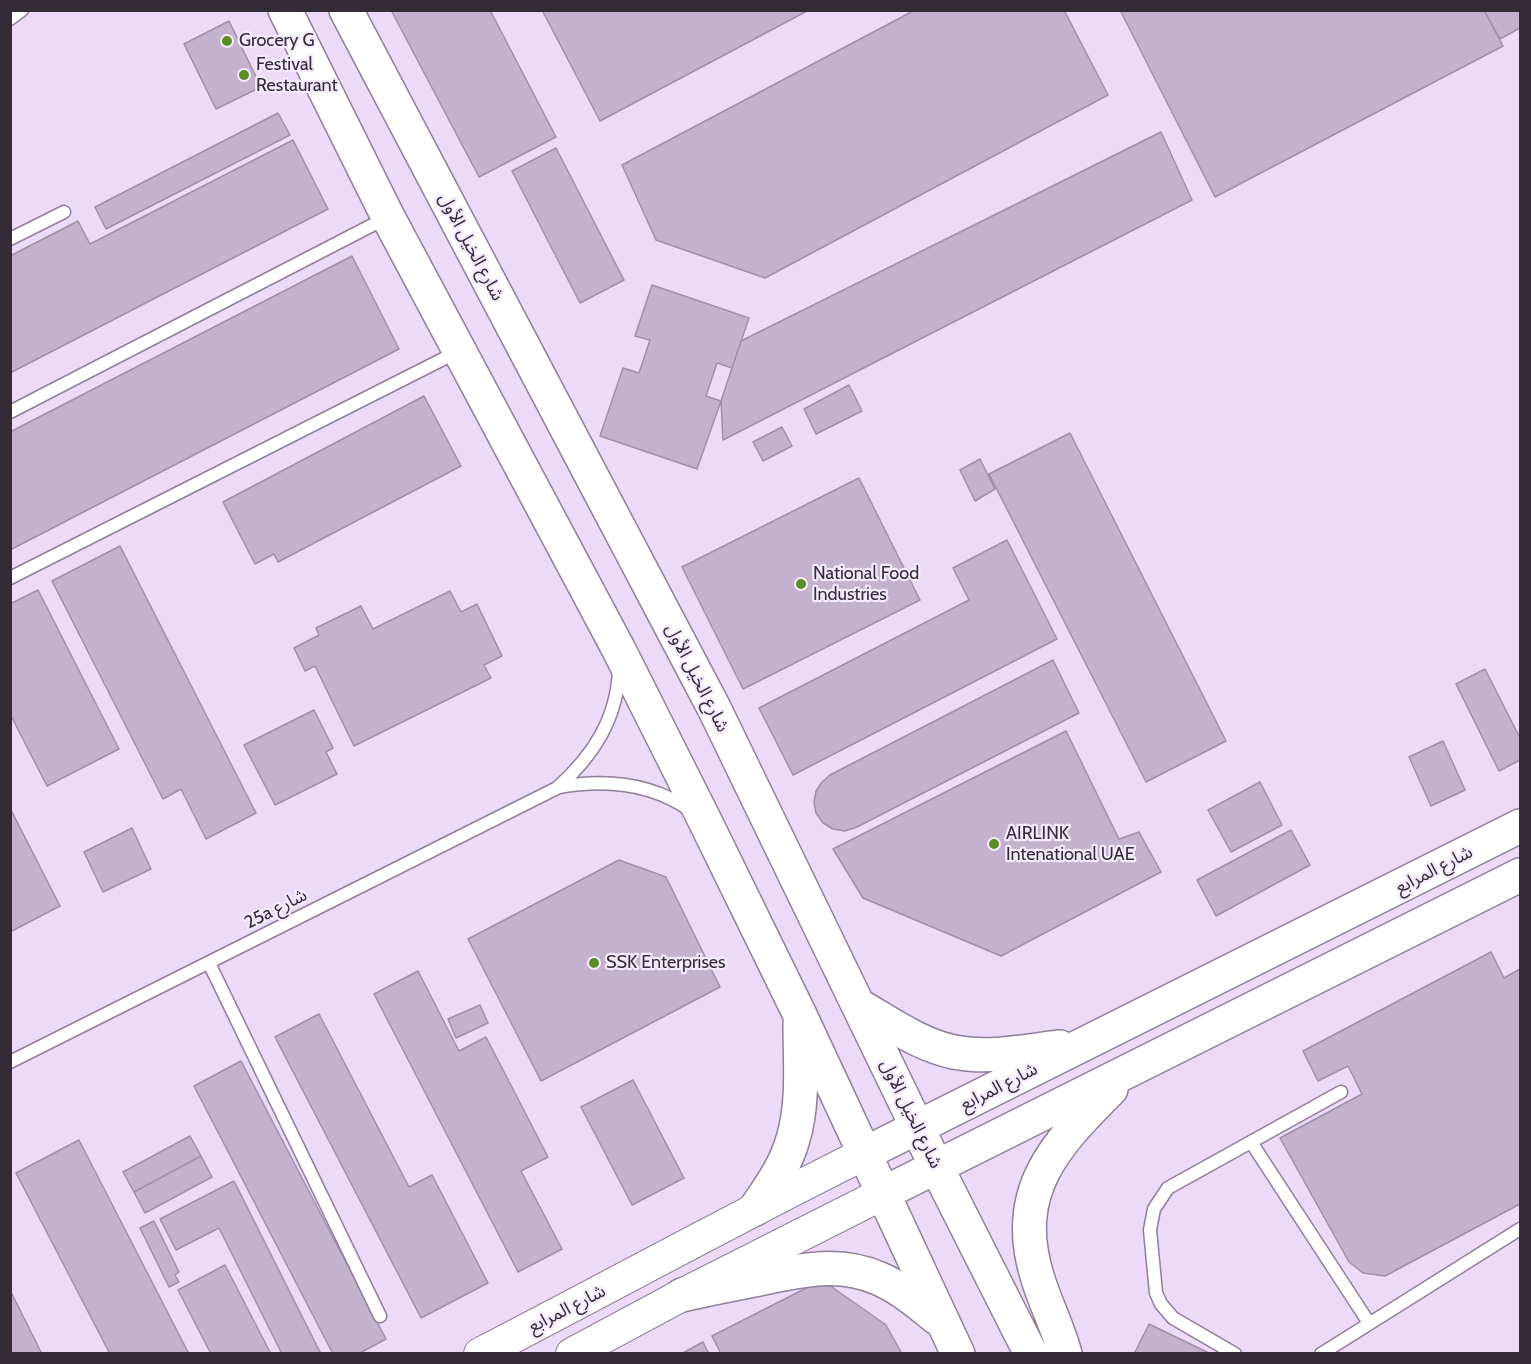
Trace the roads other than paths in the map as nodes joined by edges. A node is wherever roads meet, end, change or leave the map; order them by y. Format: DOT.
graph roads {
  1 [pos="22,10"];
  2 [pos="285,10"];
  3 [pos="346,10"];
  4 [pos="10,19"];
  5 [pos="64,212"];
  6 [pos="388,217"];
  7 [pos="10,239"];
  8 [pos="459,351"];
  9 [pos="10,412"];
  10 [pos="10,578"];
  11 [pos="619,650"];
  12 [pos="557,788"];
  13 [pos="705,822"];
  14 [pos="1521,826"];
  15 [pos="1521,875"];
  16 [pos="208,963"];
  17 [pos="858,1005"];
  18 [pos="800,1015"];
  19 [pos="1080,1045"];
  20 [pos="10,1062"];
  21 [pos="1134,1067"];
  22 [pos="1341,1092"];
  23 [pos="918,1127"];
  24 [pos="1251,1142"];
  25 [pos="864,1154"];
  26 [pos="936,1166"];
  27 [pos="882,1194"];
  28 [pos="755,1209"];
  29 [pos="1521,1229"];
  30 [pos="682,1295"];
  31 [pos="380,1316"];
  32 [pos="941,1320"];
  33 [pos="1369,1323"];
  34 [pos="480,1353"];
  35 [pos="572,1353"];
  36 [pos="958,1353"];
  37 [pos="1031,1353"];
  38 [pos="1065,1353"];
  39 [pos="1235,1353"];
  40 [pos="1321,1353"];
  1 -- 4 [label="lane"];
  2 -- 6 [label="main road"];
  3 -- 17 [label="main road, شارع الخيل الأول"];
  5 -- 7 [label="lane"];
  6 -- 8 [label="main road"];
  6 -- 9 [label="lane"];
  8 -- 10 [label="lane"];
  8 -- 11 [label="main road"];
  11 -- 12 [label="lane, 25a شارع"];
  11 -- 13 [label="main road"];
  12 -- 13 [label="lane, 25a شارع"];
  12 -- 16 [label="lane, 25a شارع"];
  13 -- 18 [label="main road"];
  14 -- 19 [label="main road, شارع المرابع"];
  15 -- 21 [label="main road"];
  16 -- 20 [label="lane, 25a شارع"];
  16 -- 31 [label="lane"];
  17 -- 19 [label="main road"];
  17 -- 23 [label="main road, شارع الخيل الأول"];
  18 -- 25 [label="main road"];
  18 -- 28 [label="main road"];
  19 -- 23 [label="main road, شارع المرابع"];
  21 -- 26 [label="main road"];
  21 -- 38 [label="main road"];
  22 -- 24 [label="lane"];
  23 -- 25 [label="main road, شارع المرابع"];
  23 -- 26 [label="main road, شارع الخيل الأول"];
  24 -- 33 [label="lane"];
  24 -- 39 [label="lane"];
  25 -- 27 [label="main road"];
  25 -- 28 [label="street, شارع المرابع"];
  26 -- 27 [label="main road"];
  26 -- 37 [label="main road, شارع الخيل الأول"];
  27 -- 30 [label="street"];
  27 -- 32 [label="main road"];
  28 -- 34 [label="street, شارع المرابع"];
  29 -- 33 [label="lane"];
  30 -- 32 [label="main road"];
  30 -- 35 [label="street"];
  32 -- 36 [label="main road"];
  33 -- 40 [label="lane"];
}
